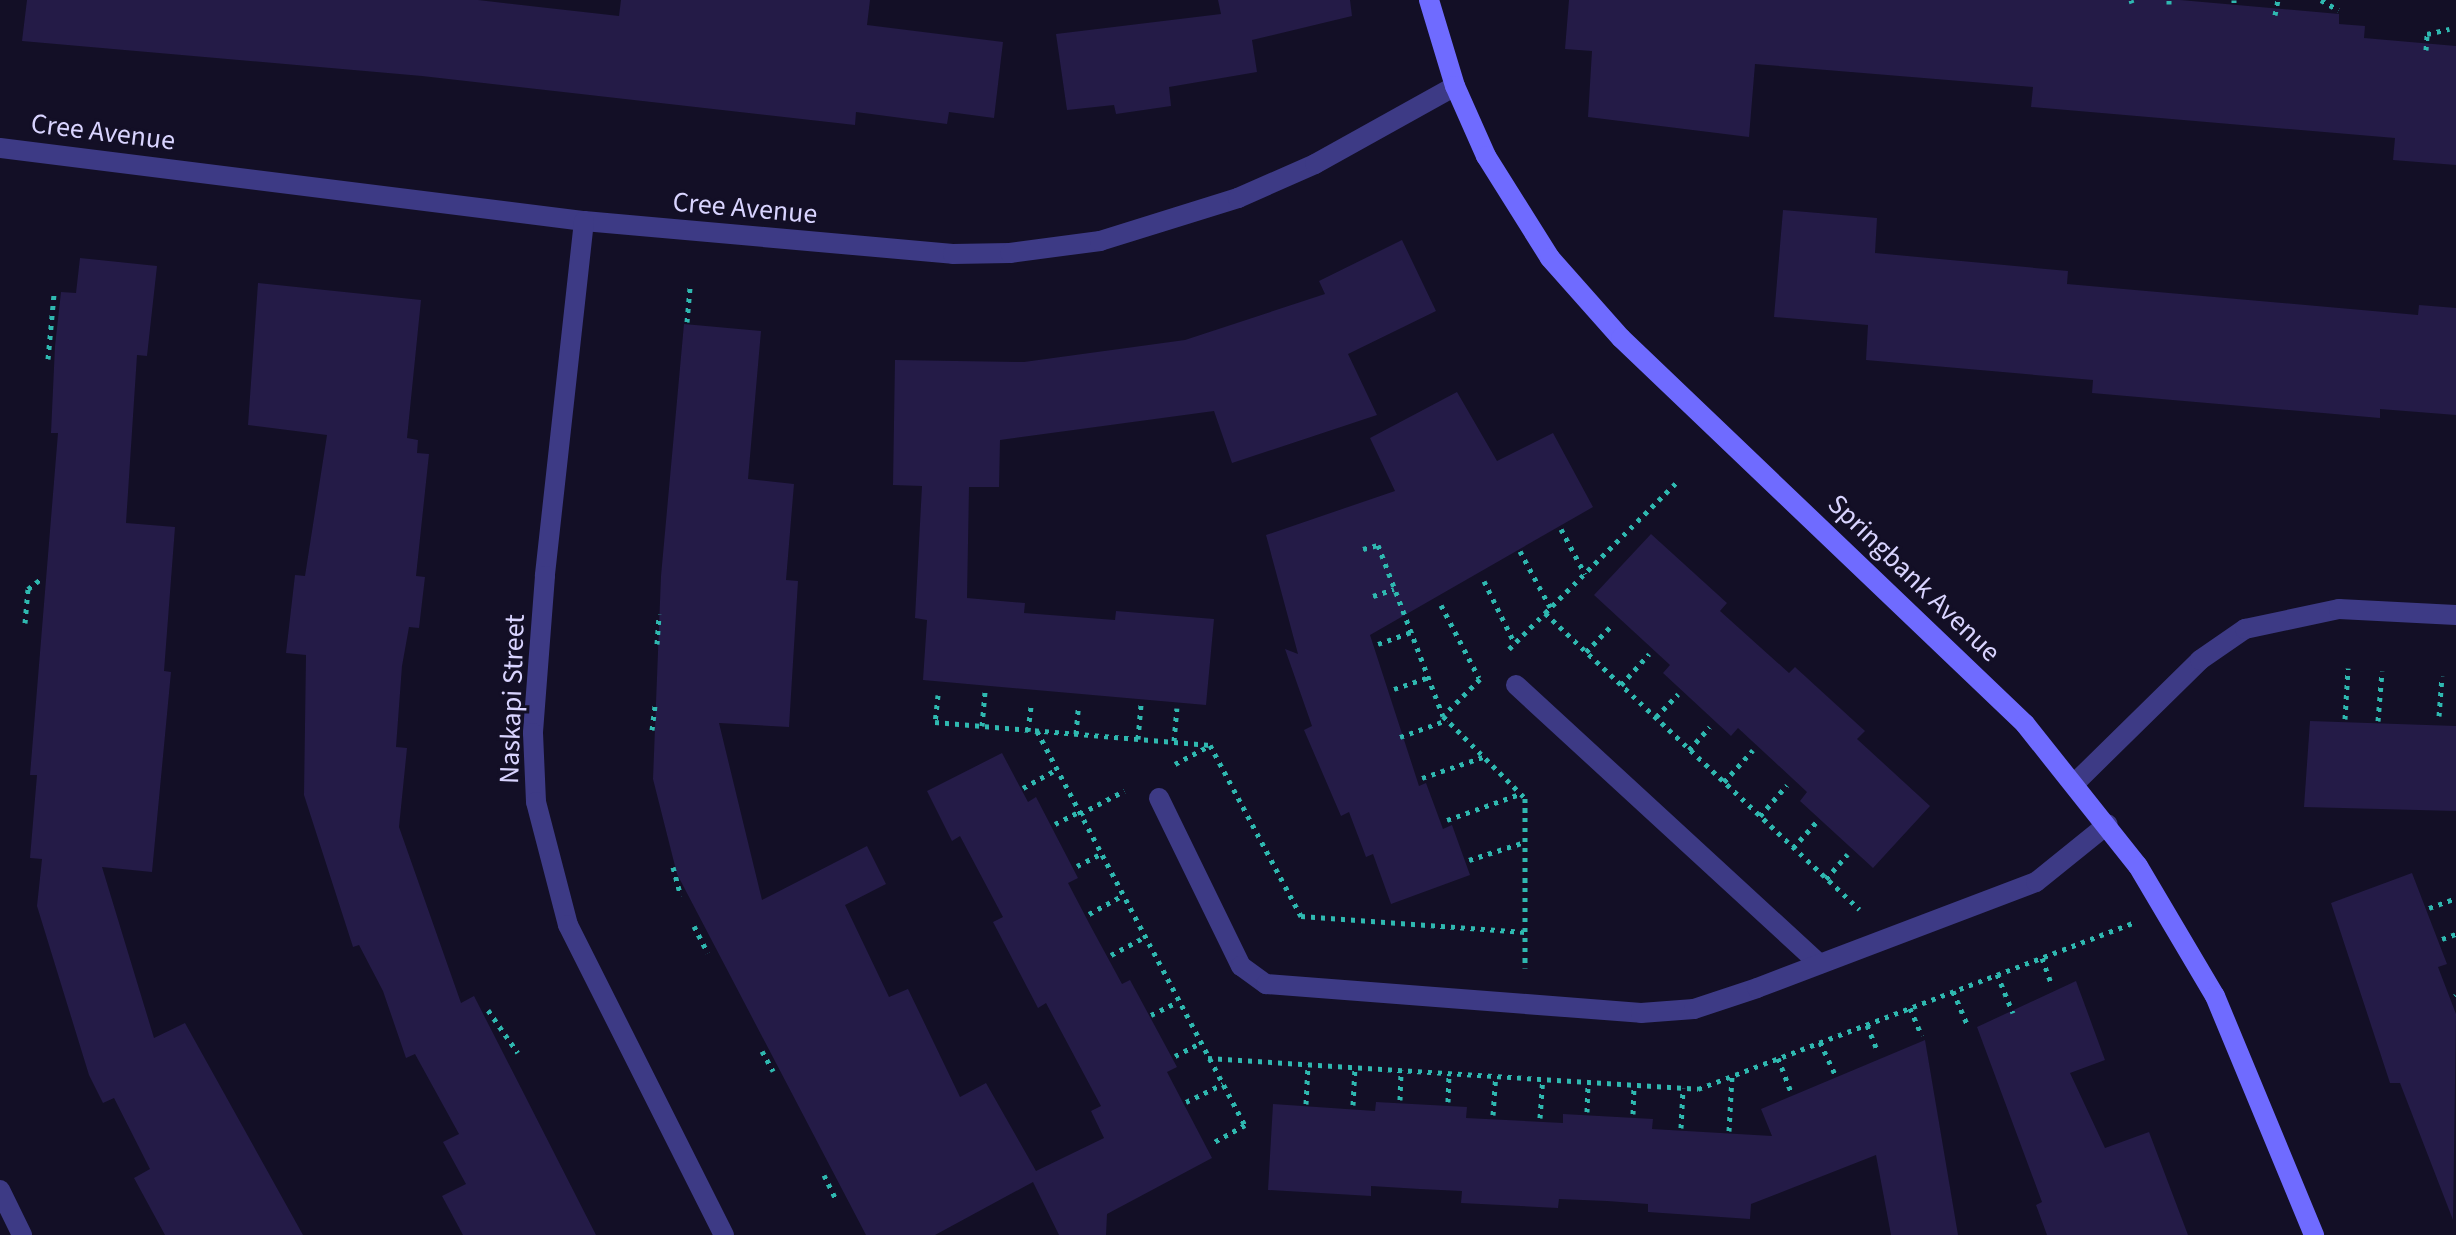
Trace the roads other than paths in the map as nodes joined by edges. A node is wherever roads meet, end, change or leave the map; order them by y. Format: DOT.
graph roads {
  1 [pos="1429,0"];
  2 [pos="1455,86"];
  3 [pos="0,148"];
  4 [pos="584,221"];
  5 [pos="2456,615"];
  6 [pos="1516,685"];
  7 [pos="2076,782"];
  8 [pos="1159,798"];
  9 [pos="2108,824"];
  10 [pos="1819,964"];
  11 [pos="0,1190"];
  12 [pos="22,1235"];
  13 [pos="724,1235"];
  14 [pos="2314,1235"];
  1 -- 2 [label="main road, Springbank Avenue"];
  2 -- 4 [label="street, Cree Avenue"];
  2 -- 7 [label="main road, Springbank Avenue"];
  3 -- 4 [label="street, Cree Avenue"];
  4 -- 13 [label="street, Naskapi Street"];
  5 -- 7 [label="street"];
  6 -- 10 [label="street"];
  7 -- 9 [label="main road, Springbank Avenue"];
  8 -- 10 [label="street"];
  9 -- 10 [label="street"];
  9 -- 14 [label="main road, Springbank Avenue"];
  11 -- 12 [label="street"];
}
